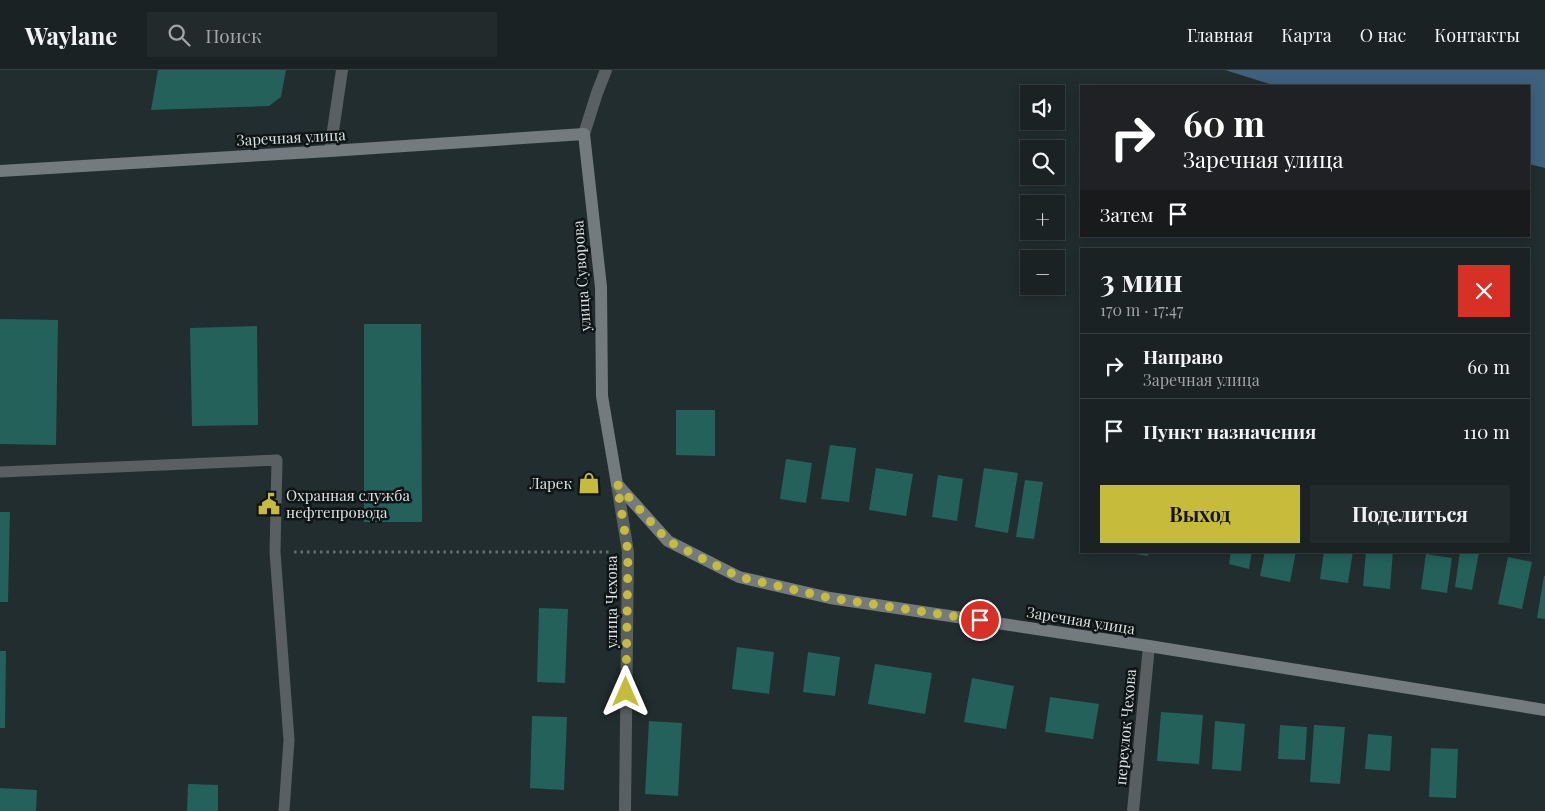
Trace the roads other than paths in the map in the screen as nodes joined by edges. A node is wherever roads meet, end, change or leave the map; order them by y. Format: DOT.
graph roads {
  1 [pos="342,70"];
  2 [pos="606,70"];
  3 [pos="584,134"];
  4 [pos="330,151"];
  5 [pos="0,170"];
  6 [pos="0,472"];
  7 [pos="617,484"];
  8 [pos="1148,646"];
  9 [pos="1545,710"];
  10 [pos="284,811"];
  11 [pos="626,811"];
  12 [pos="1133,811"];
  1 -- 4 [label="street"];
  2 -- 3 [label="street, улица Суворова"];
  3 -- 4 [label="main road, Заречная улица"];
  3 -- 7 [label="main road, улица Суворова"];
  4 -- 5 [label="main road, Заречная улица"];
  6 -- 10 [label="lane"];
  7 -- 8 [label="main road, Заречная улица"];
  7 -- 11 [label="street, улица Чехова"];
  8 -- 9 [label="main road, Заречная улица"];
  8 -- 12 [label="street, переулок Чехова"];
}
